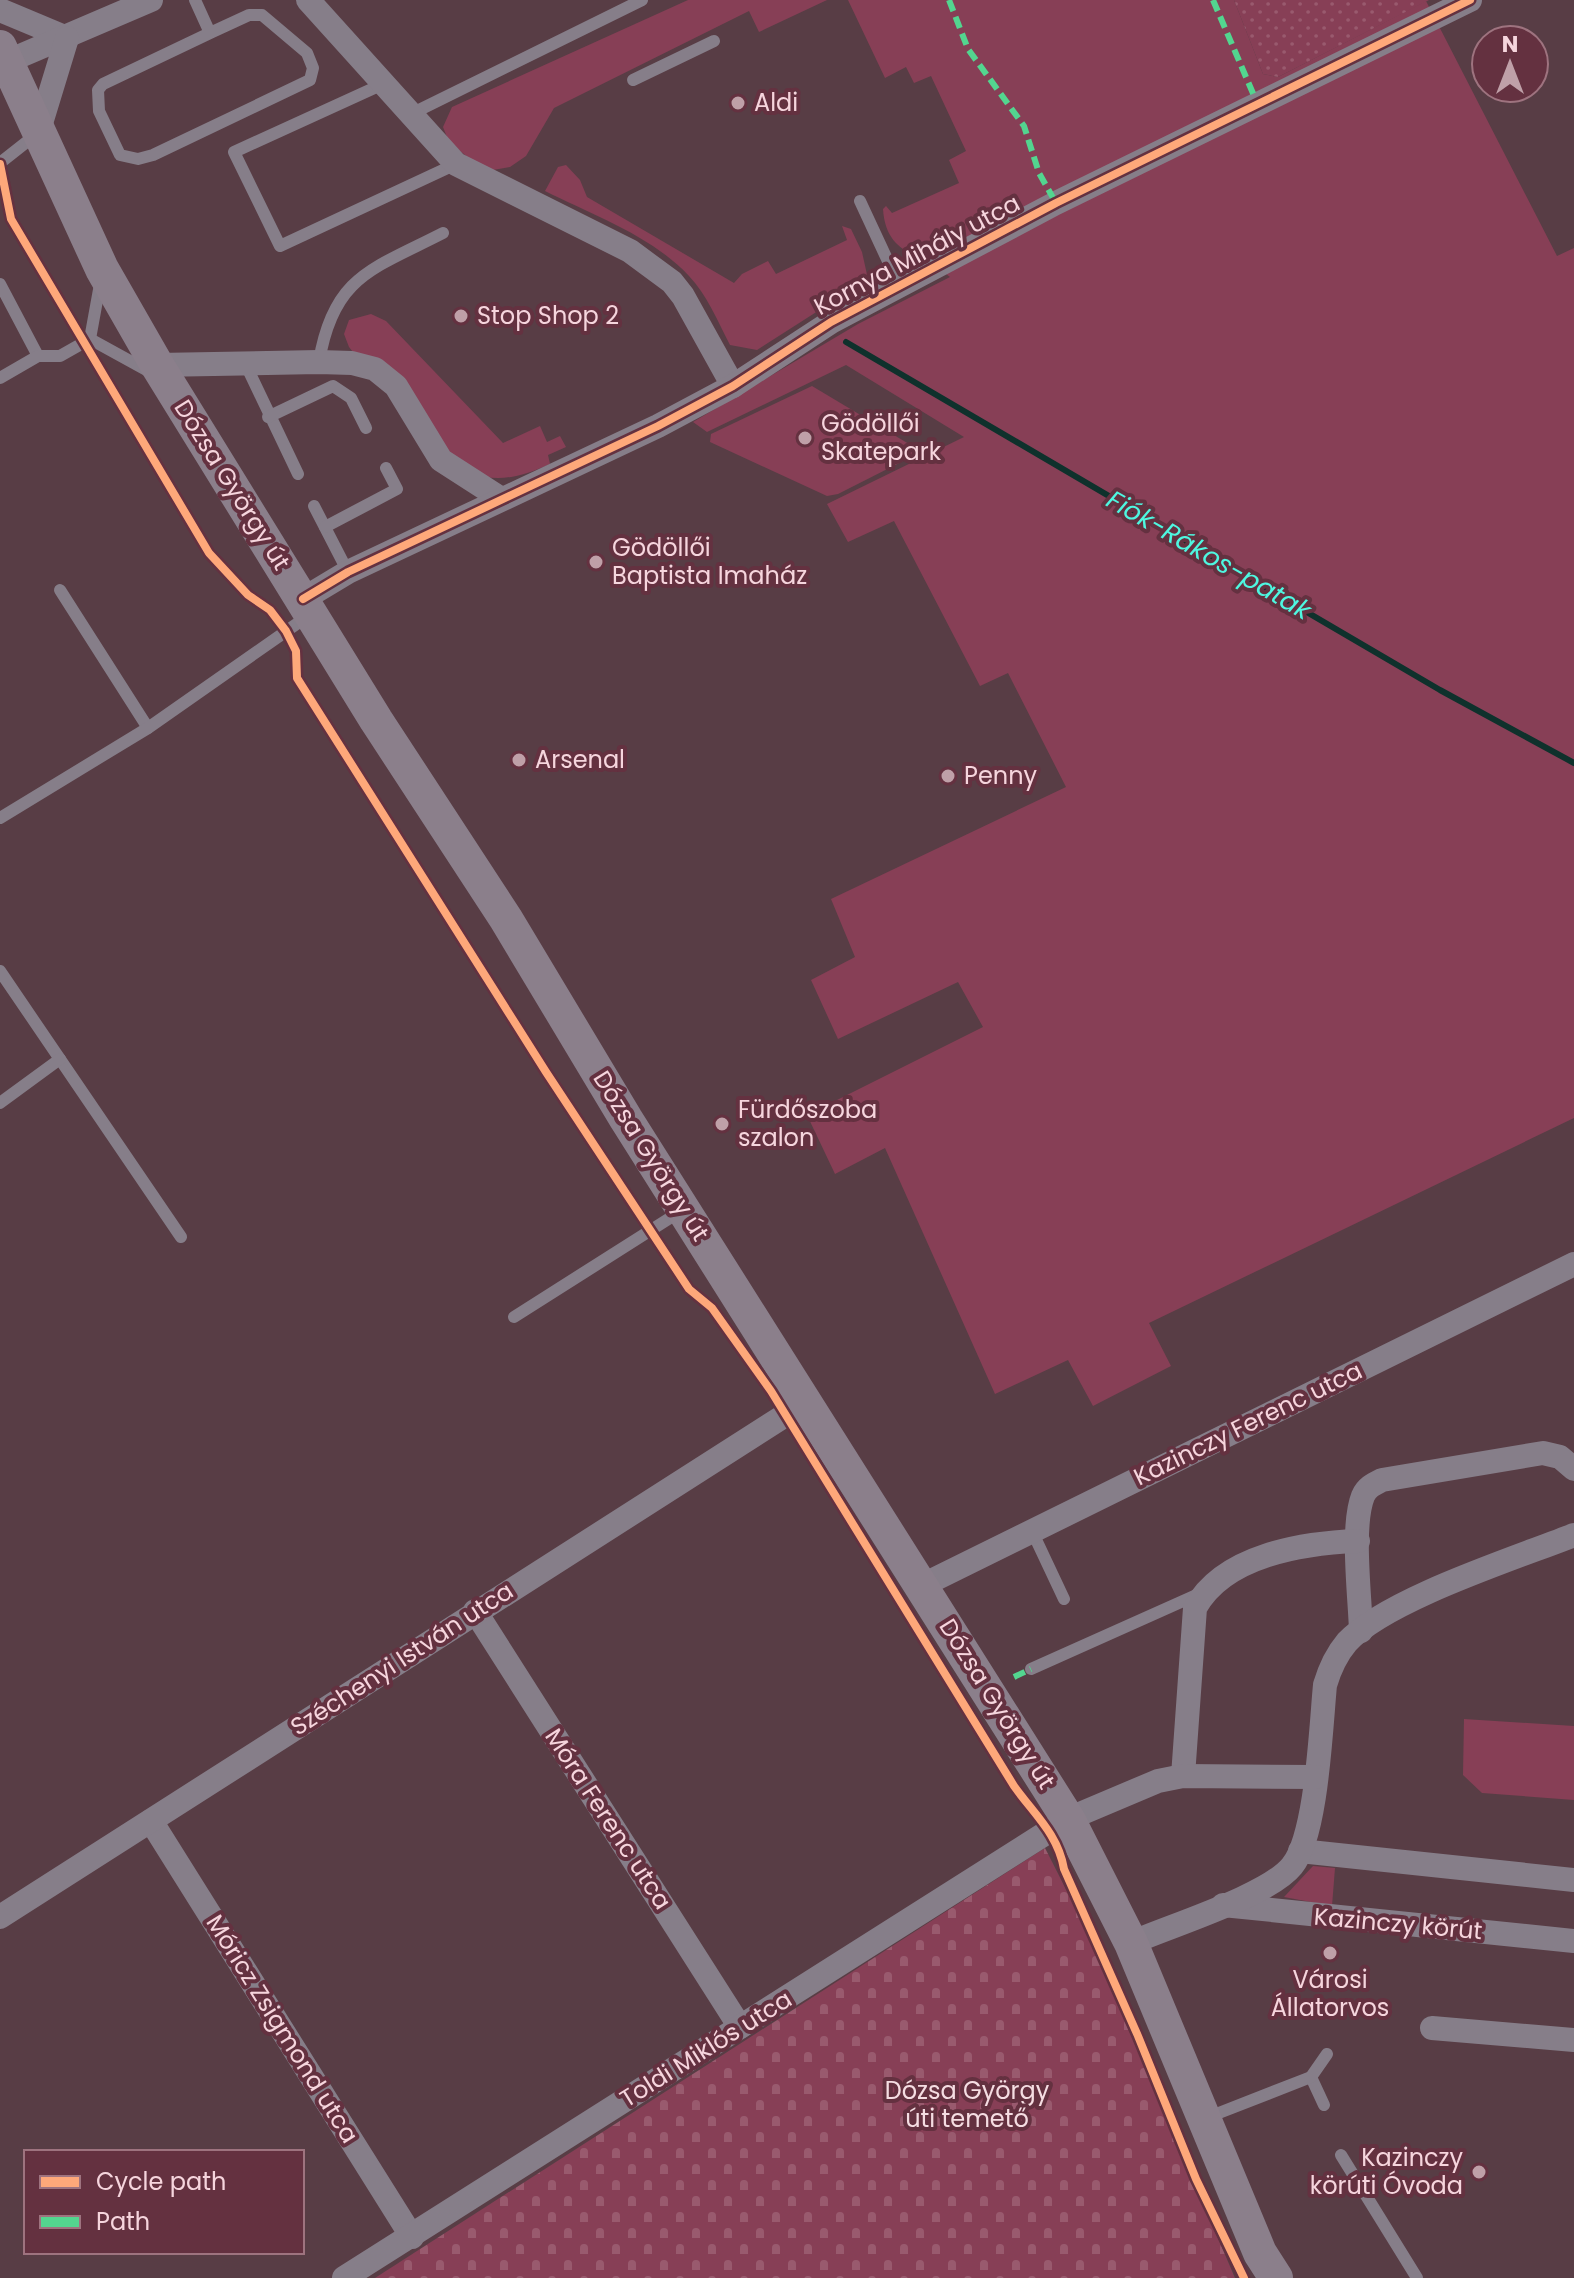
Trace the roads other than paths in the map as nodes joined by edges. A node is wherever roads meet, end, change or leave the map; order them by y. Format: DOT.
graph roads {
  1 [pos="151,0"];
  2 [pos="195,0"];
  3 [pos="308,0"];
  4 [pos="642,0"];
  5 [pos="1470,0"];
  6 [pos="0,10"];
  7 [pos="210,33"];
  8 [pos="67,38"];
  9 [pos="714,41"];
  10 [pos="3,54"];
  11 [pos="633,80"];
  12 [pos="383,84"];
  13 [pos="411,114"];
  14 [pos="38,133"];
  15 [pos="0,163"];
  16 [pos="456,164"];
  17 [pos="860,201"];
  18 [pos="443,233"];
  19 [pos="102,269"];
  20 [pos="0,284"];
  21 [pos="900,287"];
  22 [pos="90,339"];
  23 [pos="38,356"];
  24 [pos="244,361"];
  25 [pos="319,362"];
  26 [pos="162,373"];
  27 [pos="0,378"];
  28 [pos="733,386"];
  29 [pos="268,417"];
  30 [pos="366,428"];
  31 [pos="386,468"];
  32 [pos="298,474"];
  33 [pos="500,498"];
  34 [pos="314,506"];
  35 [pos="325,527"];
  36 [pos="348,572"];
  37 [pos="60,590"];
  38 [pos="307,606"];
  39 [pos="148,728"];
  40 [pos="0,818"];
  41 [pos="0,971"];
  42 [pos="60,1059"];
  43 [pos="0,1103"];
  44 [pos="684,1210"];
  45 [pos="181,1237"];
  46 [pos="1574,1264"];
  47 [pos="514,1317"];
  48 [pos="806,1402"];
  49 [pos="1574,1469"];
  50 [pos="1032,1531"];
  51 [pos="1574,1535"];
  52 [pos="1358,1541"];
  53 [pos="923,1585"];
  54 [pos="1204,1591"];
  55 [pos="1064,1599"];
  56 [pos="475,1611"];
  57 [pos="1361,1631"];
  58 [pos="1031,1669"];
  59 [pos="1183,1776"];
  60 [pos="1316,1777"];
  61 [pos="1068,1819"];
  62 [pos="151,1821"];
  63 [pos="1300,1851"];
  64 [pos="1574,1880"];
  65 [pos="1223,1905"];
  66 [pos="0,1917"];
  67 [pos="1574,1941"];
  68 [pos="1131,1943"];
  69 [pos="740,2027"];
  70 [pos="1432,2028"];
  71 [pos="1574,2040"];
  72 [pos="1327,2054"];
  73 [pos="1311,2077"];
  74 [pos="1324,2105"];
  75 [pos="1203,2119"];
  76 [pos="1341,2155"];
  77 [pos="412,2237"];
  78 [pos="344,2278"];
  79 [pos="1276,2278"];
  80 [pos="1417,2278"];
  1 -- 8 [label="street"];
  2 -- 7 [label="lane"];
  3 -- 12 [label="street"];
  4 -- 13 [label="lane"];
  5 -- 21 [label="street, Kornya Mihály utca"];
  6 -- 8 [label="street"];
  7 -- 7 [label="lane"];
  8 -- 10 [label="street"];
  8 -- 14 [label="street"];
  9 -- 11 [label="lane"];
  10 -- 14 [label="main road, Dózsa György út"];
  12 -- 13 [label="street"];
  12 -- 16 [label="lane"];
  13 -- 16 [label="street"];
  14 -- 15 [label="lane"];
  14 -- 19 [label="main road, Dózsa György út"];
  16 -- 28 [label="street"];
  17 -- 21 [label="lane"];
  18 -- 25 [label="lane"];
  19 -- 22 [label="lane"];
  19 -- 26 [label="main road, Dózsa György út"];
  20 -- 23 [label="lane"];
  21 -- 28 [label="street, Kornya Mihály utca"];
  22 -- 23 [label="lane"];
  22 -- 26 [label="lane"];
  23 -- 27 [label="lane"];
  24 -- 25 [label="street"];
  24 -- 26 [label="street"];
  24 -- 29 [label="lane"];
  25 -- 33 [label="street"];
  26 -- 38 [label="main road, Dózsa György út"];
  28 -- 33 [label="street, Kornya Mihály utca"];
  29 -- 30 [label="lane"];
  29 -- 32 [label="lane"];
  31 -- 35 [label="lane"];
  33 -- 36 [label="street, Kornya Mihály utca"];
  34 -- 35 [label="lane"];
  35 -- 36 [label="lane"];
  36 -- 38 [label="street, Kornya Mihály utca"];
  37 -- 39 [label="lane"];
  38 -- 39 [label="lane"];
  38 -- 44 [label="main road, Dózsa György út"];
  39 -- 40 [label="lane"];
  41 -- 42 [label="lane"];
  42 -- 43 [label="lane"];
  42 -- 45 [label="lane"];
  44 -- 47 [label="lane"];
  44 -- 48 [label="main road, Dózsa György út"];
  46 -- 50 [label="street, Kazinczy Ferenc utca"];
  48 -- 53 [label="main road, Dózsa György út"];
  48 -- 56 [label="street, Széchenyi István utca"];
  49 -- 52 [label="street"];
  50 -- 53 [label="street, Kazinczy Ferenc utca"];
  50 -- 55 [label="lane"];
  51 -- 57 [label="street"];
  52 -- 54 [label="street"];
  52 -- 57 [label="street"];
  53 -- 61 [label="main road, Dózsa György út"];
  54 -- 58 [label="lane"];
  54 -- 59 [label="street"];
  56 -- 62 [label="street, Széchenyi István utca"];
  56 -- 69 [label="street, Móra Ferenc utca"];
  57 -- 60 [label="street"];
  59 -- 60 [label="street"];
  59 -- 61 [label="street"];
  60 -- 63 [label="street"];
  61 -- 68 [label="main road, Dózsa György út"];
  61 -- 69 [label="street, Toldi Miklós utca"];
  62 -- 66 [label="street, Széchenyi István utca"];
  62 -- 77 [label="street, Móricz Zsigmond utca"];
  63 -- 64 [label="street"];
  63 -- 65 [label="street, Kazinczy körút"];
  65 -- 67 [label="street, Kazinczy körút"];
  65 -- 68 [label="street, Kazinczy körút"];
  68 -- 75 [label="main road, Dózsa György út"];
  69 -- 77 [label="street, Toldi Miklós utca"];
  70 -- 71 [label="street"];
  72 -- 73 [label="lane"];
  73 -- 74 [label="lane"];
  73 -- 75 [label="lane"];
  75 -- 79 [label="main road, Dózsa György út"];
  76 -- 80 [label="lane"];
  77 -- 78 [label="street, Toldi Miklós utca"];
}
